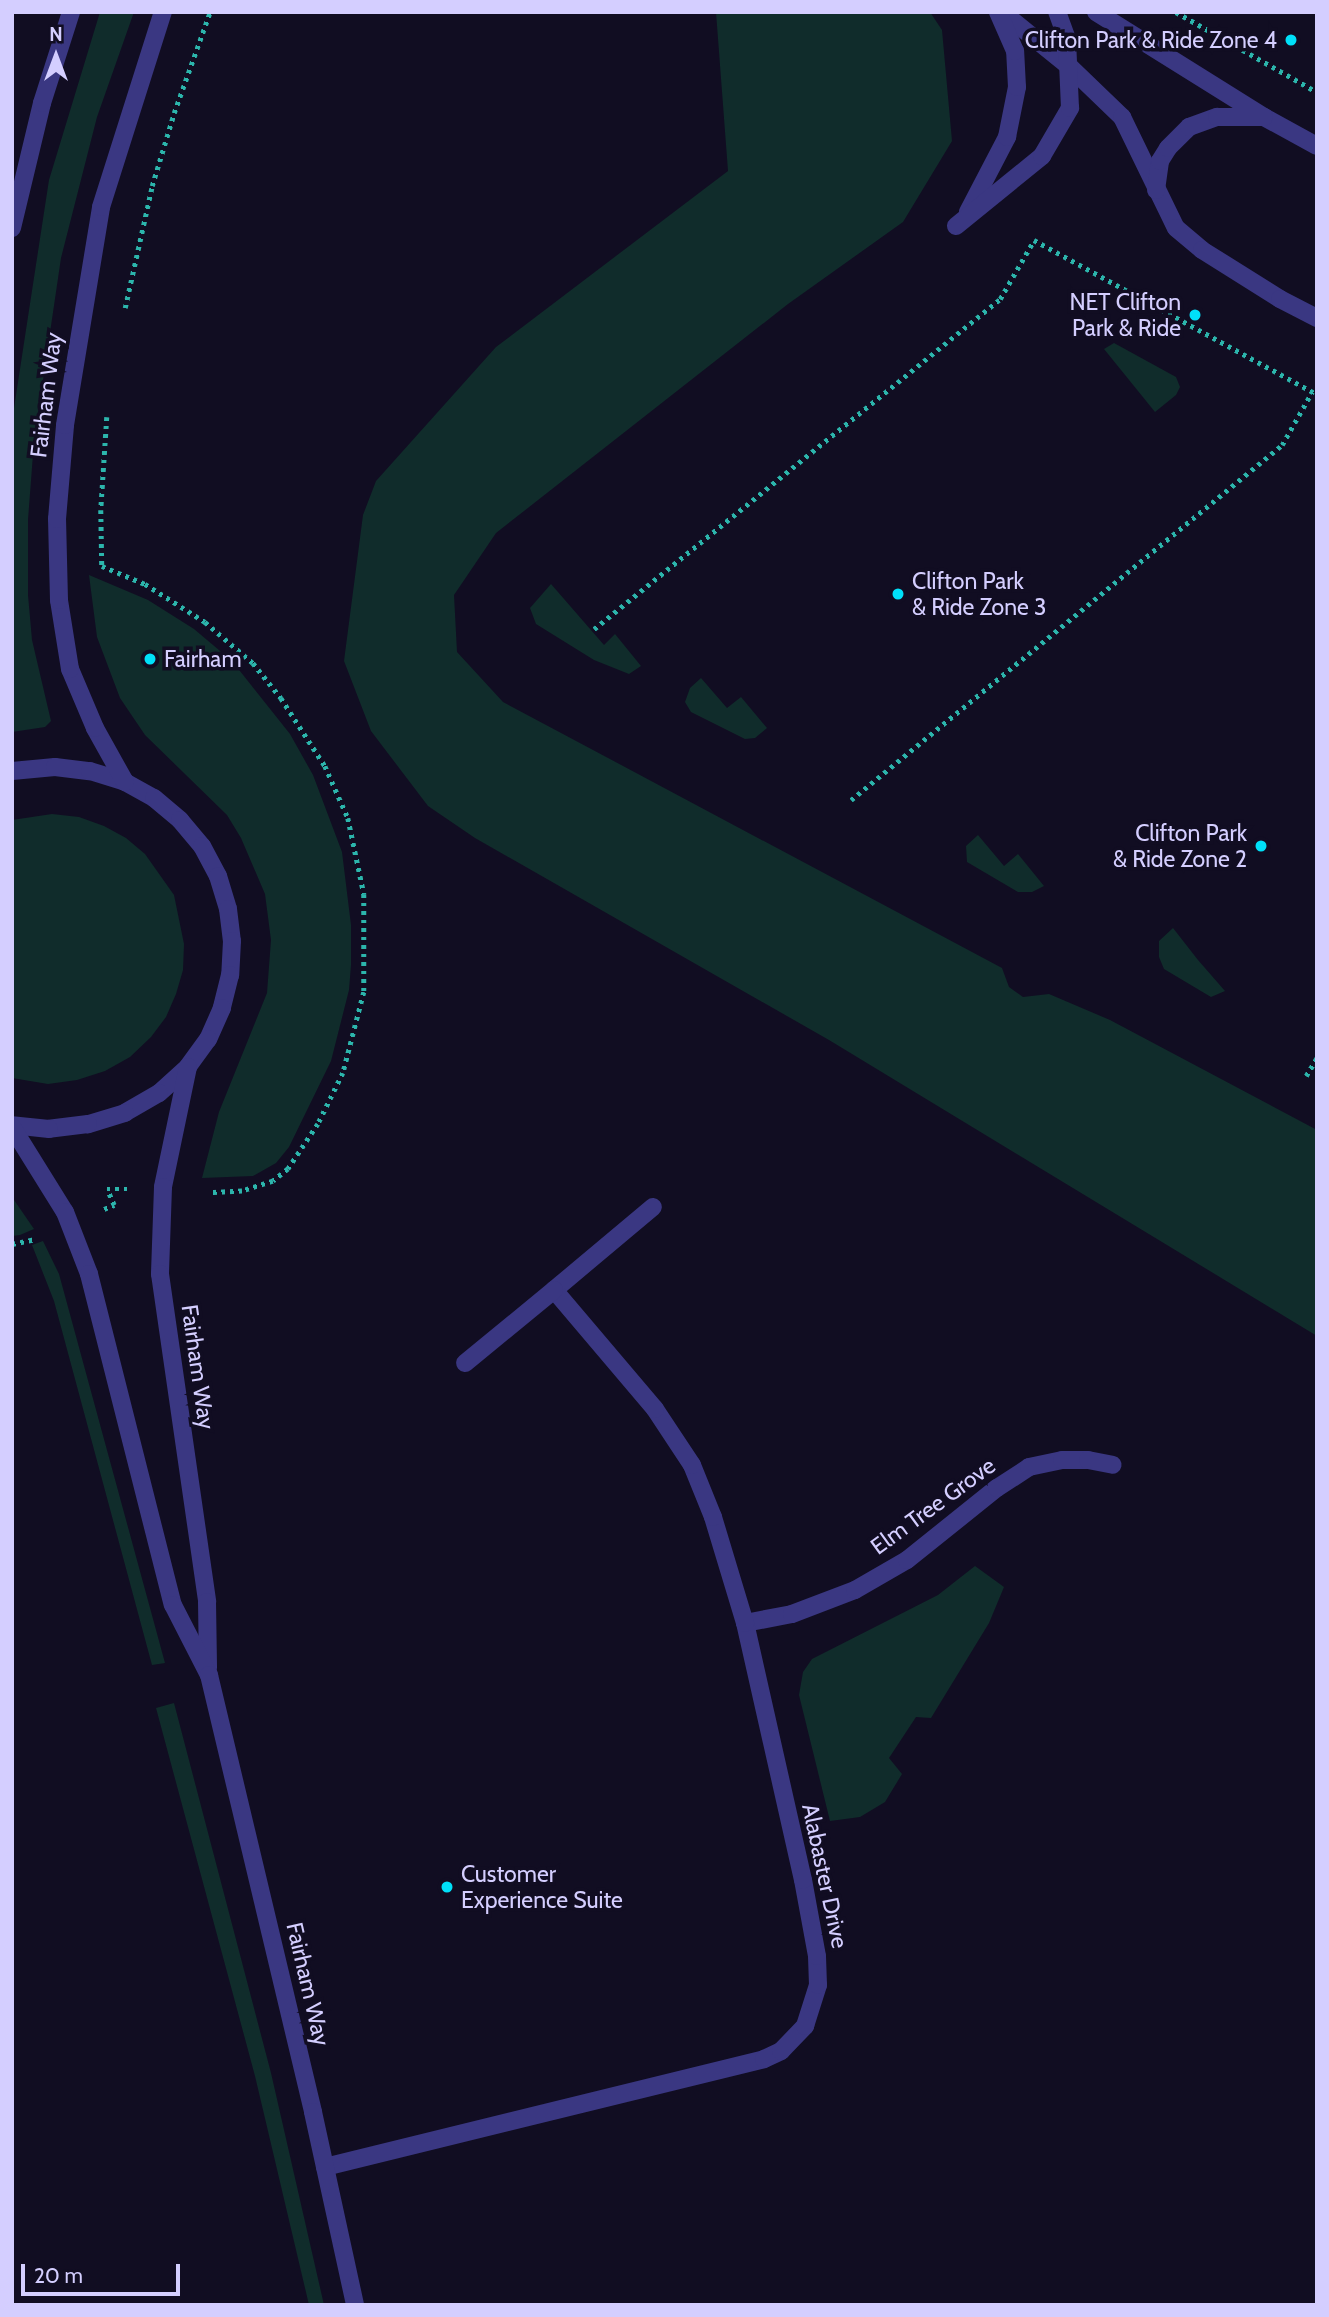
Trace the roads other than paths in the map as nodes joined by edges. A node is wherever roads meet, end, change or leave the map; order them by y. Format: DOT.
graph roads {
  1 [pos="71,12"];
  2 [pos="163,12"];
  3 [pos="1000,12"];
  4 [pos="1057,12"];
  5 [pos="1096,12"];
  6 [pos="1070,68"];
  7 [pos="1264,117"];
  8 [pos="1317,146"];
  9 [pos="1156,190"];
  10 [pos="12,228"];
  11 [pos="1317,318"];
  12 [pos="12,771"];
  13 [pos="125,782"];
  14 [pos="188,1067"];
  15 [pos="12,1126"];
  16 [pos="653,1207"];
  17 [pos="554,1290"];
  18 [pos="465,1363"];
  19 [pos="1113,1465"];
  20 [pos="745,1623"];
  21 [pos="209,1675"];
  22 [pos="325,2167"];
  23 [pos="355,2305"];
  1 -- 10 [label="street"];
  2 -- 13 [label="street, Fairham Way"];
  3 -- 6 [label="street"];
  3 -- 6 [label="street"];
  4 -- 6 [label="street"];
  5 -- 7 [label="street"];
  6 -- 9 [label="street"];
  7 -- 8 [label="street"];
  7 -- 9 [label="street"];
  9 -- 11 [label="street"];
  12 -- 13 [label="street"];
  13 -- 14 [label="street"];
  14 -- 15 [label="street"];
  14 -- 21 [label="street, Fairham Way"];
  15 -- 21 [label="street, Fairham Way"];
  16 -- 17 [label="street"];
  17 -- 18 [label="street"];
  17 -- 20 [label="street, Alabaster Drive"];
  19 -- 20 [label="street, Elm Tree Grove"];
  20 -- 22 [label="street, Alabaster Drive"];
  21 -- 22 [label="street, Fairham Way"];
  22 -- 23 [label="street, Fairham Way"];
}
